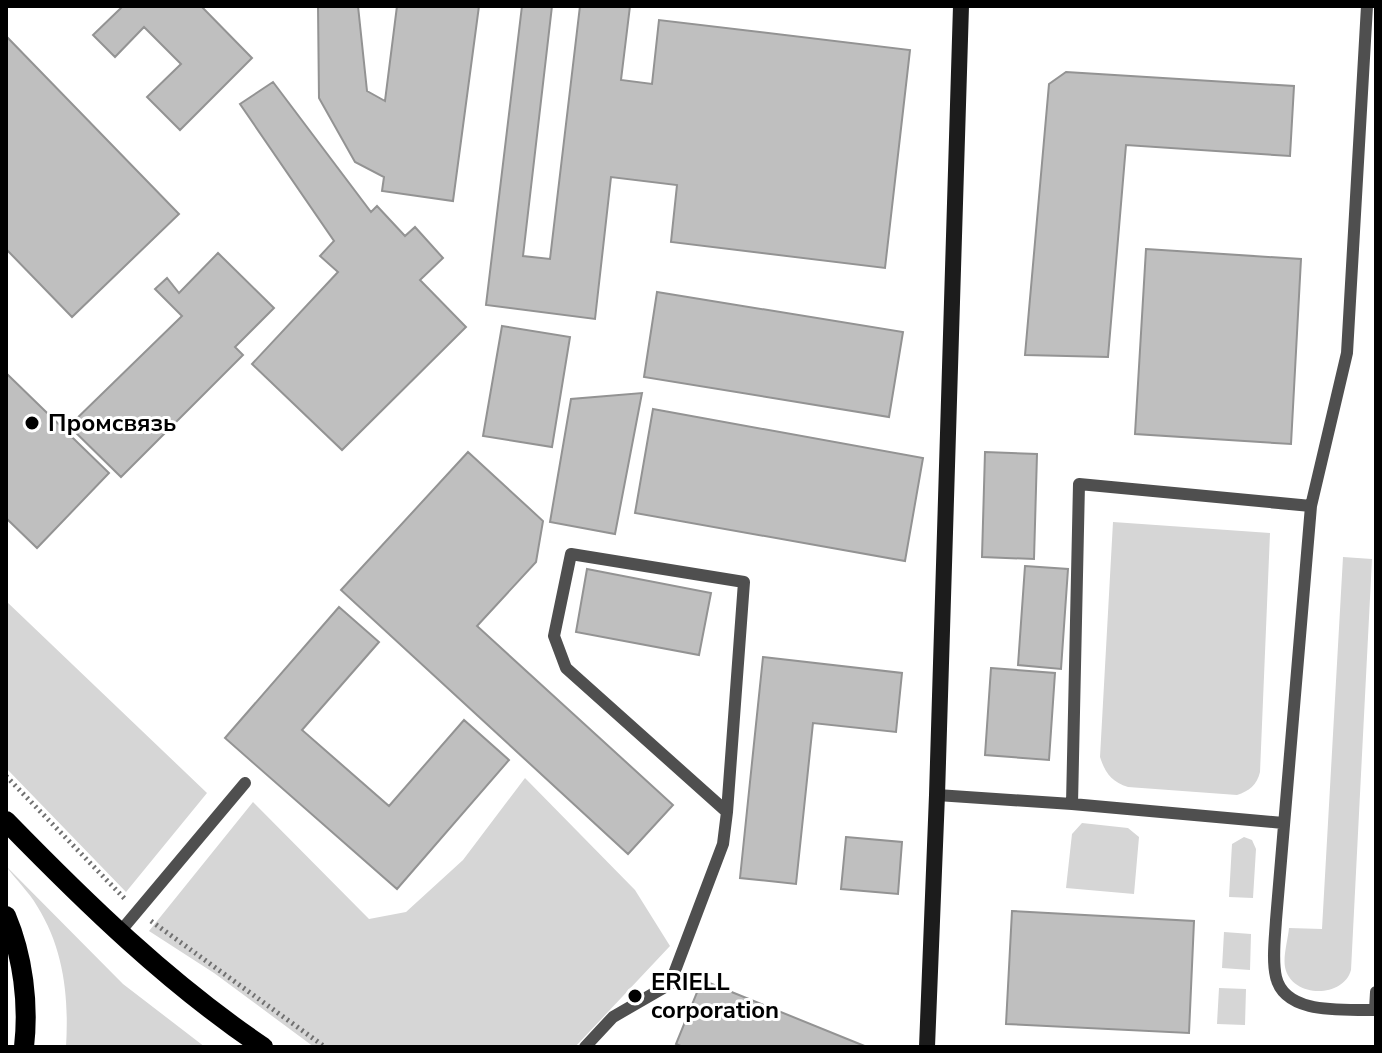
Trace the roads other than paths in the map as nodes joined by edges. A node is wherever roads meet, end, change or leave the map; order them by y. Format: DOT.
graph roads {
  1 [pos="961,6"];
  2 [pos="1367,6"];
  3 [pos="1311,506"];
  4 [pos="245,783"];
  5 [pos="937,795"];
  6 [pos="1072,804"];
  7 [pos="727,812"];
  8 [pos="6,821"];
  9 [pos="1283,823"];
  10 [pos="6,916"];
  11 [pos="119,933"];
  12 [pos="1376,992"];
  13 [pos="1376,1010"];
  14 [pos="24,1047"];
  15 [pos="263,1047"];
  16 [pos="585,1047"];
  17 [pos="927,1047"];
  1 -- 5 [label="street"];
  2 -- 3 [label="lane"];
  3 -- 6 [label="lane"];
  3 -- 9 [label="lane"];
  4 -- 11 [label="lane"];
  5 -- 6 [label="lane"];
  5 -- 17 [label="street"];
  6 -- 9 [label="lane"];
  7 -- 7 [label="lane"];
  7 -- 16 [label="lane"];
  8 -- 11 [label="main road"];
  9 -- 13 [label="lane"];
  10 -- 14 [label="main road"];
  11 -- 15 [label="main road"];
  12 -- 13 [label="lane"];
}
